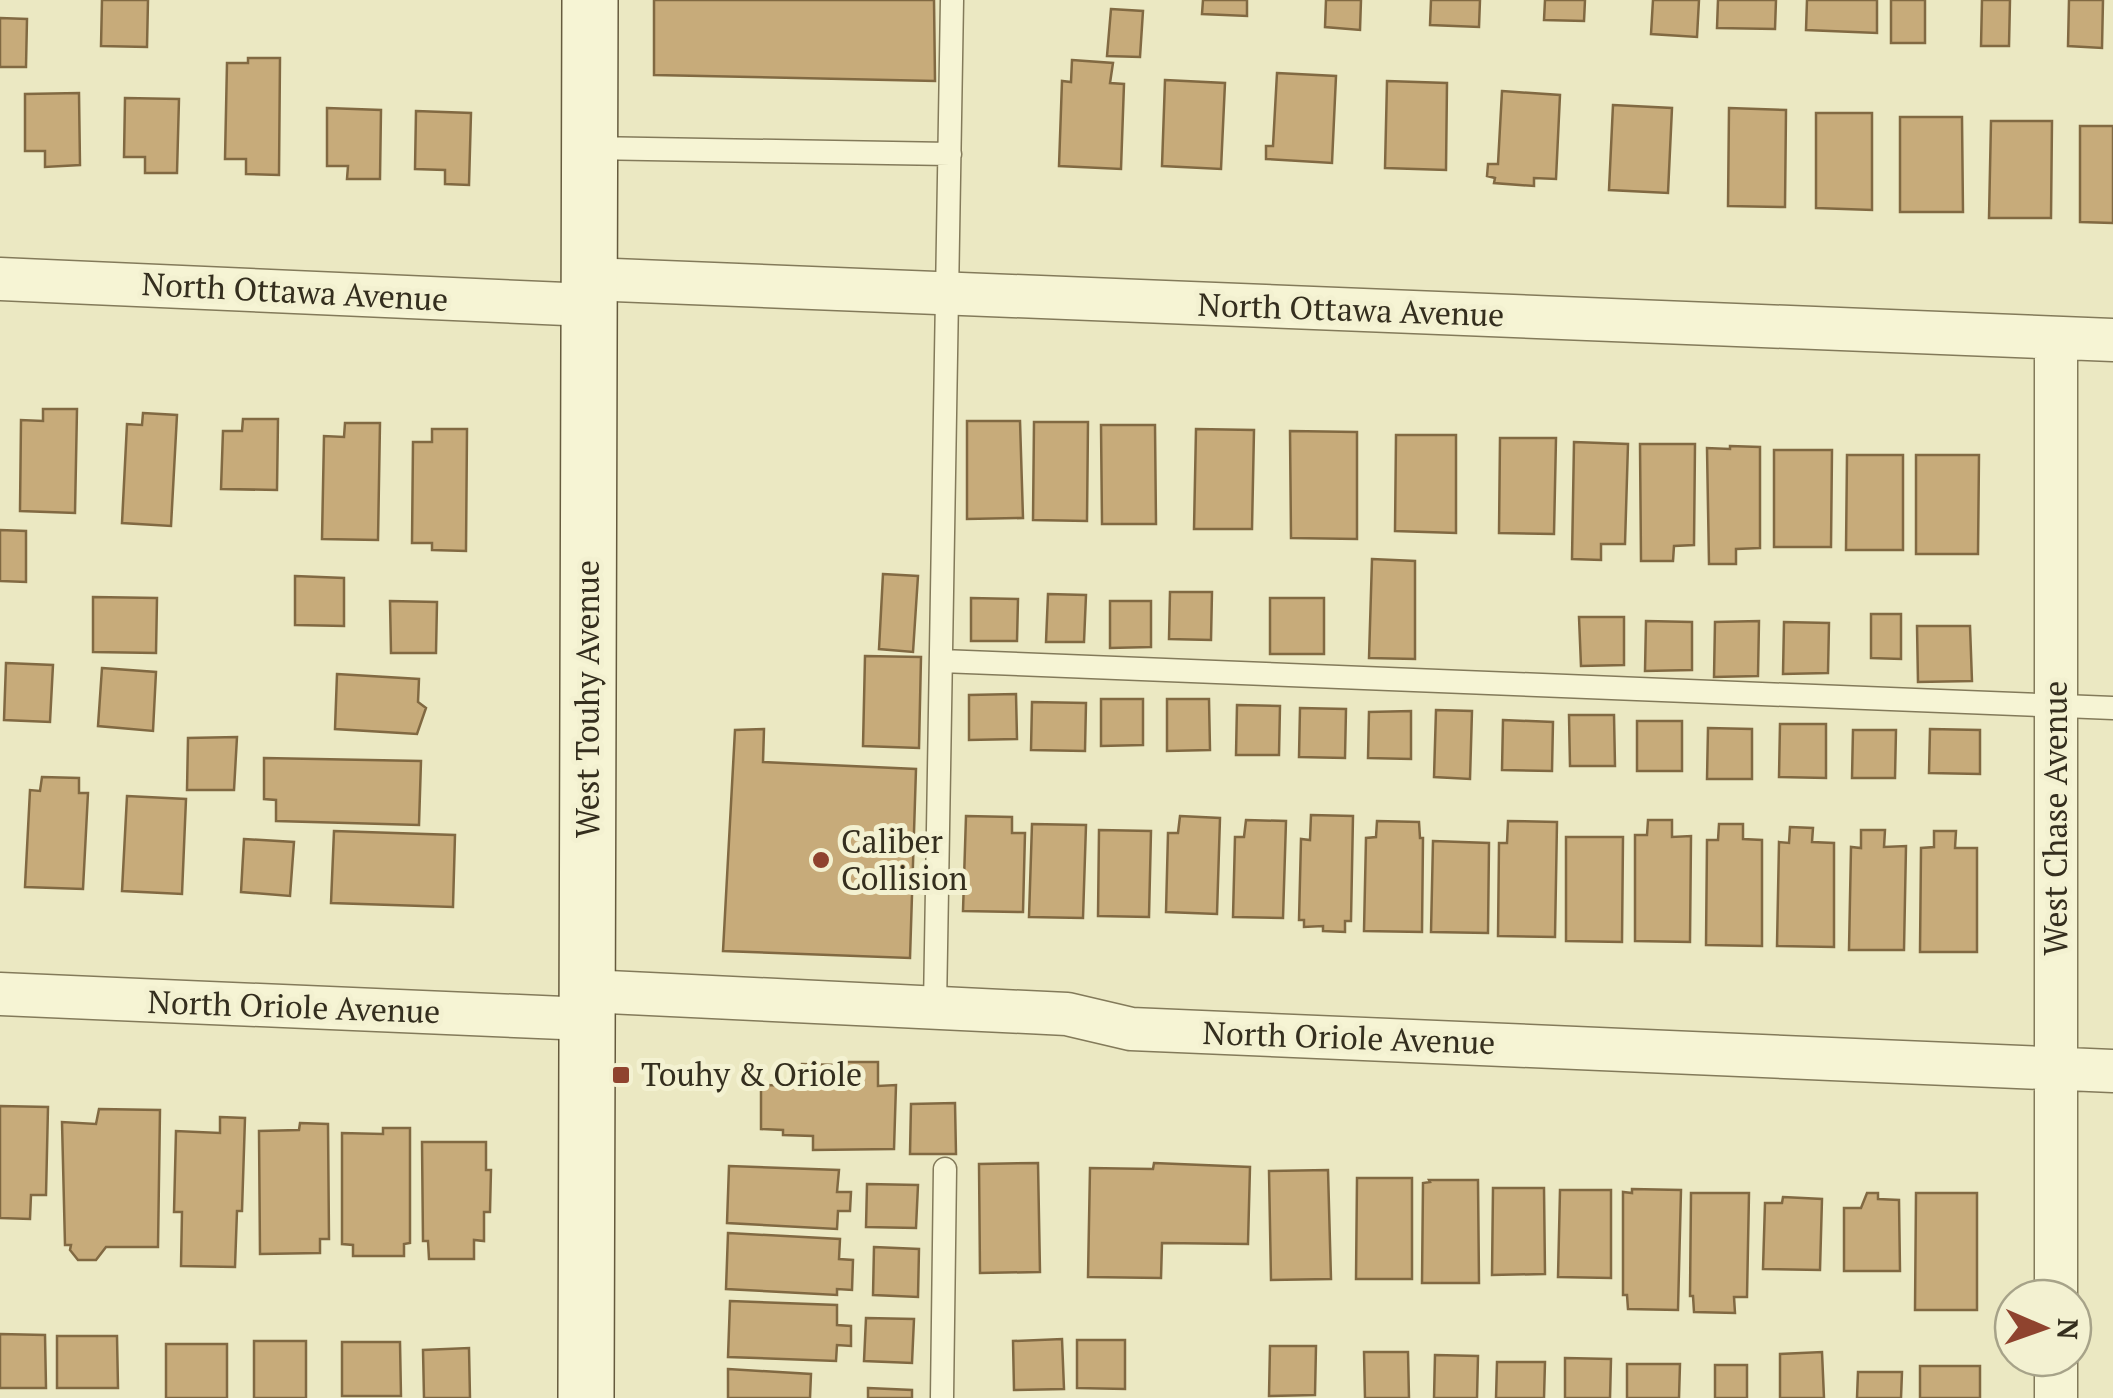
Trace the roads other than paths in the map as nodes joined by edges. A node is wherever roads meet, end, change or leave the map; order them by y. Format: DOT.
graph roads {
  1 [pos="590,0"];
  2 [pos="952,0"];
  3 [pos="589,148"];
  4 [pos="950,154"];
  5 [pos="0,279"];
  6 [pos="590,292"];
  7 [pos="949,293"];
  8 [pos="2056,338"];
  9 [pos="2113,340"];
  10 [pos="942,661"];
  11 [pos="2056,706"];
  12 [pos="2113,708"];
  13 [pos="0,994"];
  14 [pos="587,1006"];
  15 [pos="935,1007"];
  16 [pos="2056,1068"];
  17 [pos="2113,1071"];
  18 [pos="945,1169"];
  19 [pos="2056,1278"];
  20 [pos="586,1398"];
  21 [pos="942,1398"];
  1 -- 3 [label="main road, West Touhy Avenue"];
  2 -- 4 [label="lane"];
  3 -- 4 [label="lane"];
  3 -- 6 [label="main road, West Touhy Avenue"];
  4 -- 7 [label="lane"];
  5 -- 6 [label="street, North Ottawa Avenue"];
  6 -- 7 [label="street, North Ottawa Avenue"];
  6 -- 14 [label="main road, West Touhy Avenue"];
  7 -- 8 [label="street, North Ottawa Avenue"];
  7 -- 10 [label="lane"];
  8 -- 9 [label="street, North Ottawa Avenue"];
  8 -- 11 [label="street, West Chase Avenue"];
  10 -- 11 [label="lane"];
  10 -- 15 [label="lane"];
  11 -- 12 [label="lane"];
  11 -- 16 [label="street, West Chase Avenue"];
  13 -- 14 [label="street, North Oriole Avenue"];
  14 -- 15 [label="street, North Oriole Avenue"];
  14 -- 20 [label="main road, West Touhy Avenue"];
  15 -- 16 [label="street, North Oriole Avenue"];
  16 -- 17 [label="street, North Oriole Avenue"];
  16 -- 19 [label="street, West Chase Avenue"];
  18 -- 21 [label="lane"];
}
